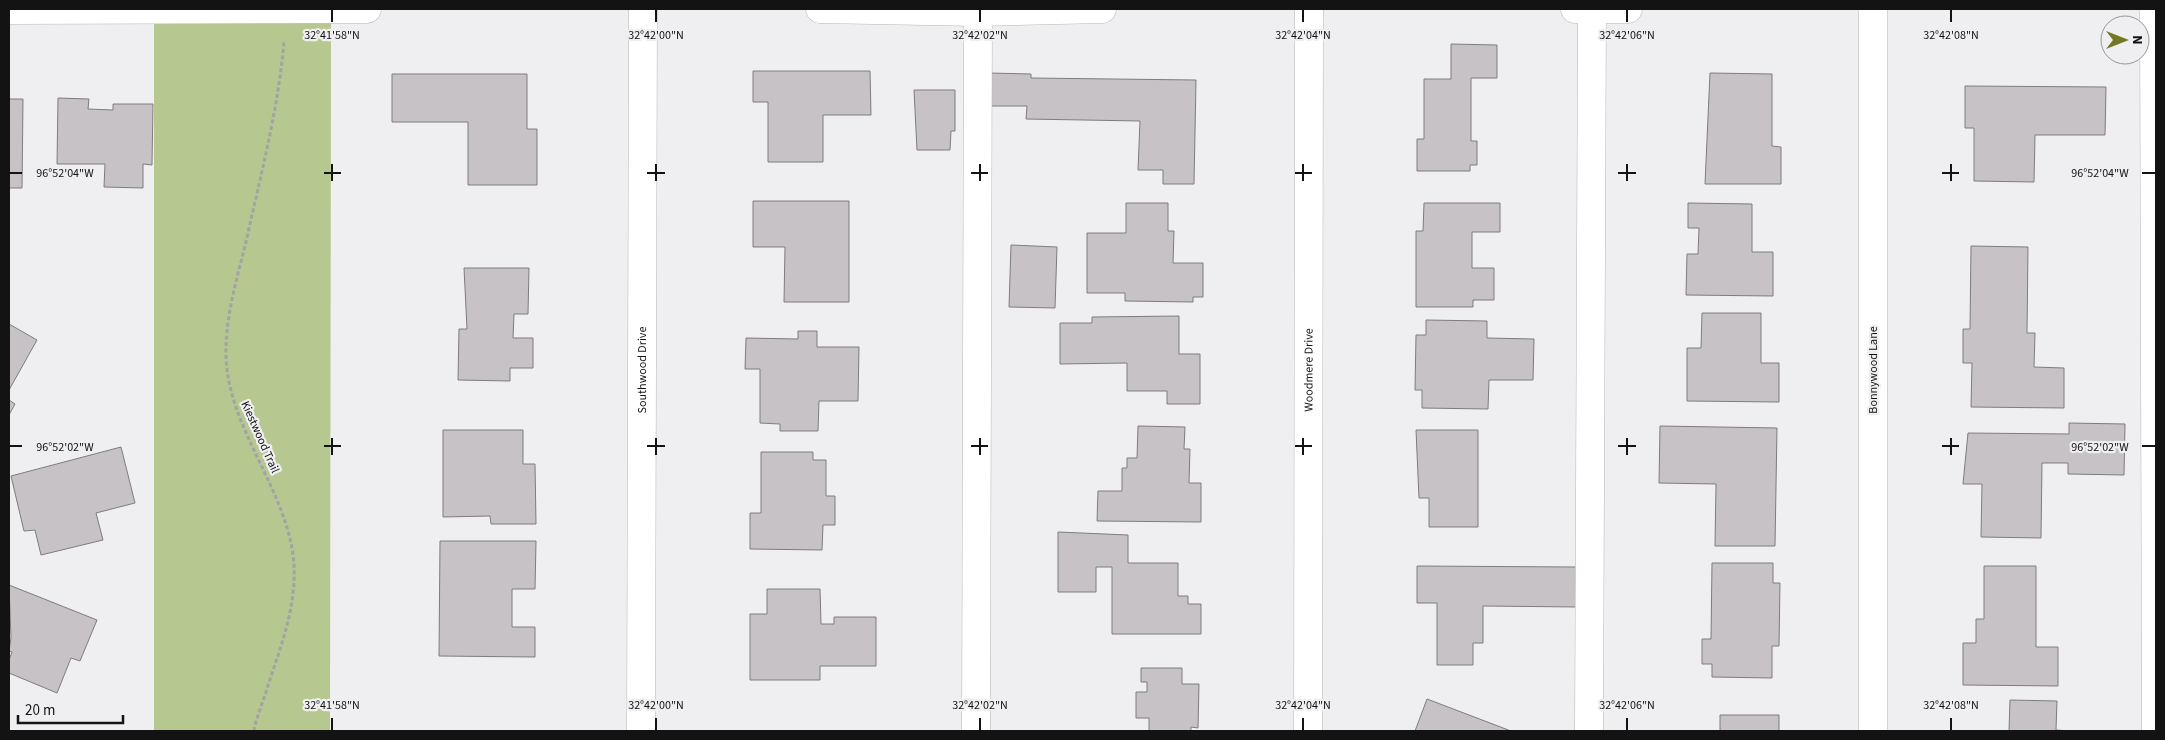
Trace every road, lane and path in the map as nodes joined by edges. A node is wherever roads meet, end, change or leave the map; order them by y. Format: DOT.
graph roads {
  1 [pos="339,9"];
  2 [pos="367,9"];
  3 [pos="643,9"];
  4 [pos="820,9"];
  5 [pos="1102,9"];
  6 [pos="1309,9"];
  7 [pos="1573,9"];
  8 [pos="1592,9"];
  9 [pos="1628,9"];
  10 [pos="1873,9"];
  11 [pos="2154,9"];
  12 [pos="9,10"];
  13 [pos="978,10"];
  14 [pos="284,38"];
  15 [pos="254,731"];
  16 [pos="641,731"];
  17 [pos="976,731"];
  18 [pos="1308,731"];
  19 [pos="1589,731"];
  20 [pos="1873,731"];
  21 [pos="2156,731"];
  1 -- 2 [label="street"];
  1 -- 12 [label="street"];
  3 -- 16 [label="street, Southwood Drive"];
  4 -- 13 [label="street"];
  5 -- 13 [label="street"];
  6 -- 18 [label="street, Woodmere Drive"];
  7 -- 8 [label="street"];
  8 -- 9 [label="street"];
  8 -- 19 [label="street"];
  10 -- 20 [label="street, Bonnywood Lane"];
  11 -- 21 [label="street"];
  13 -- 17 [label="street"];
  14 -- 15 [label="path, Kiestwood Trail"];
}
